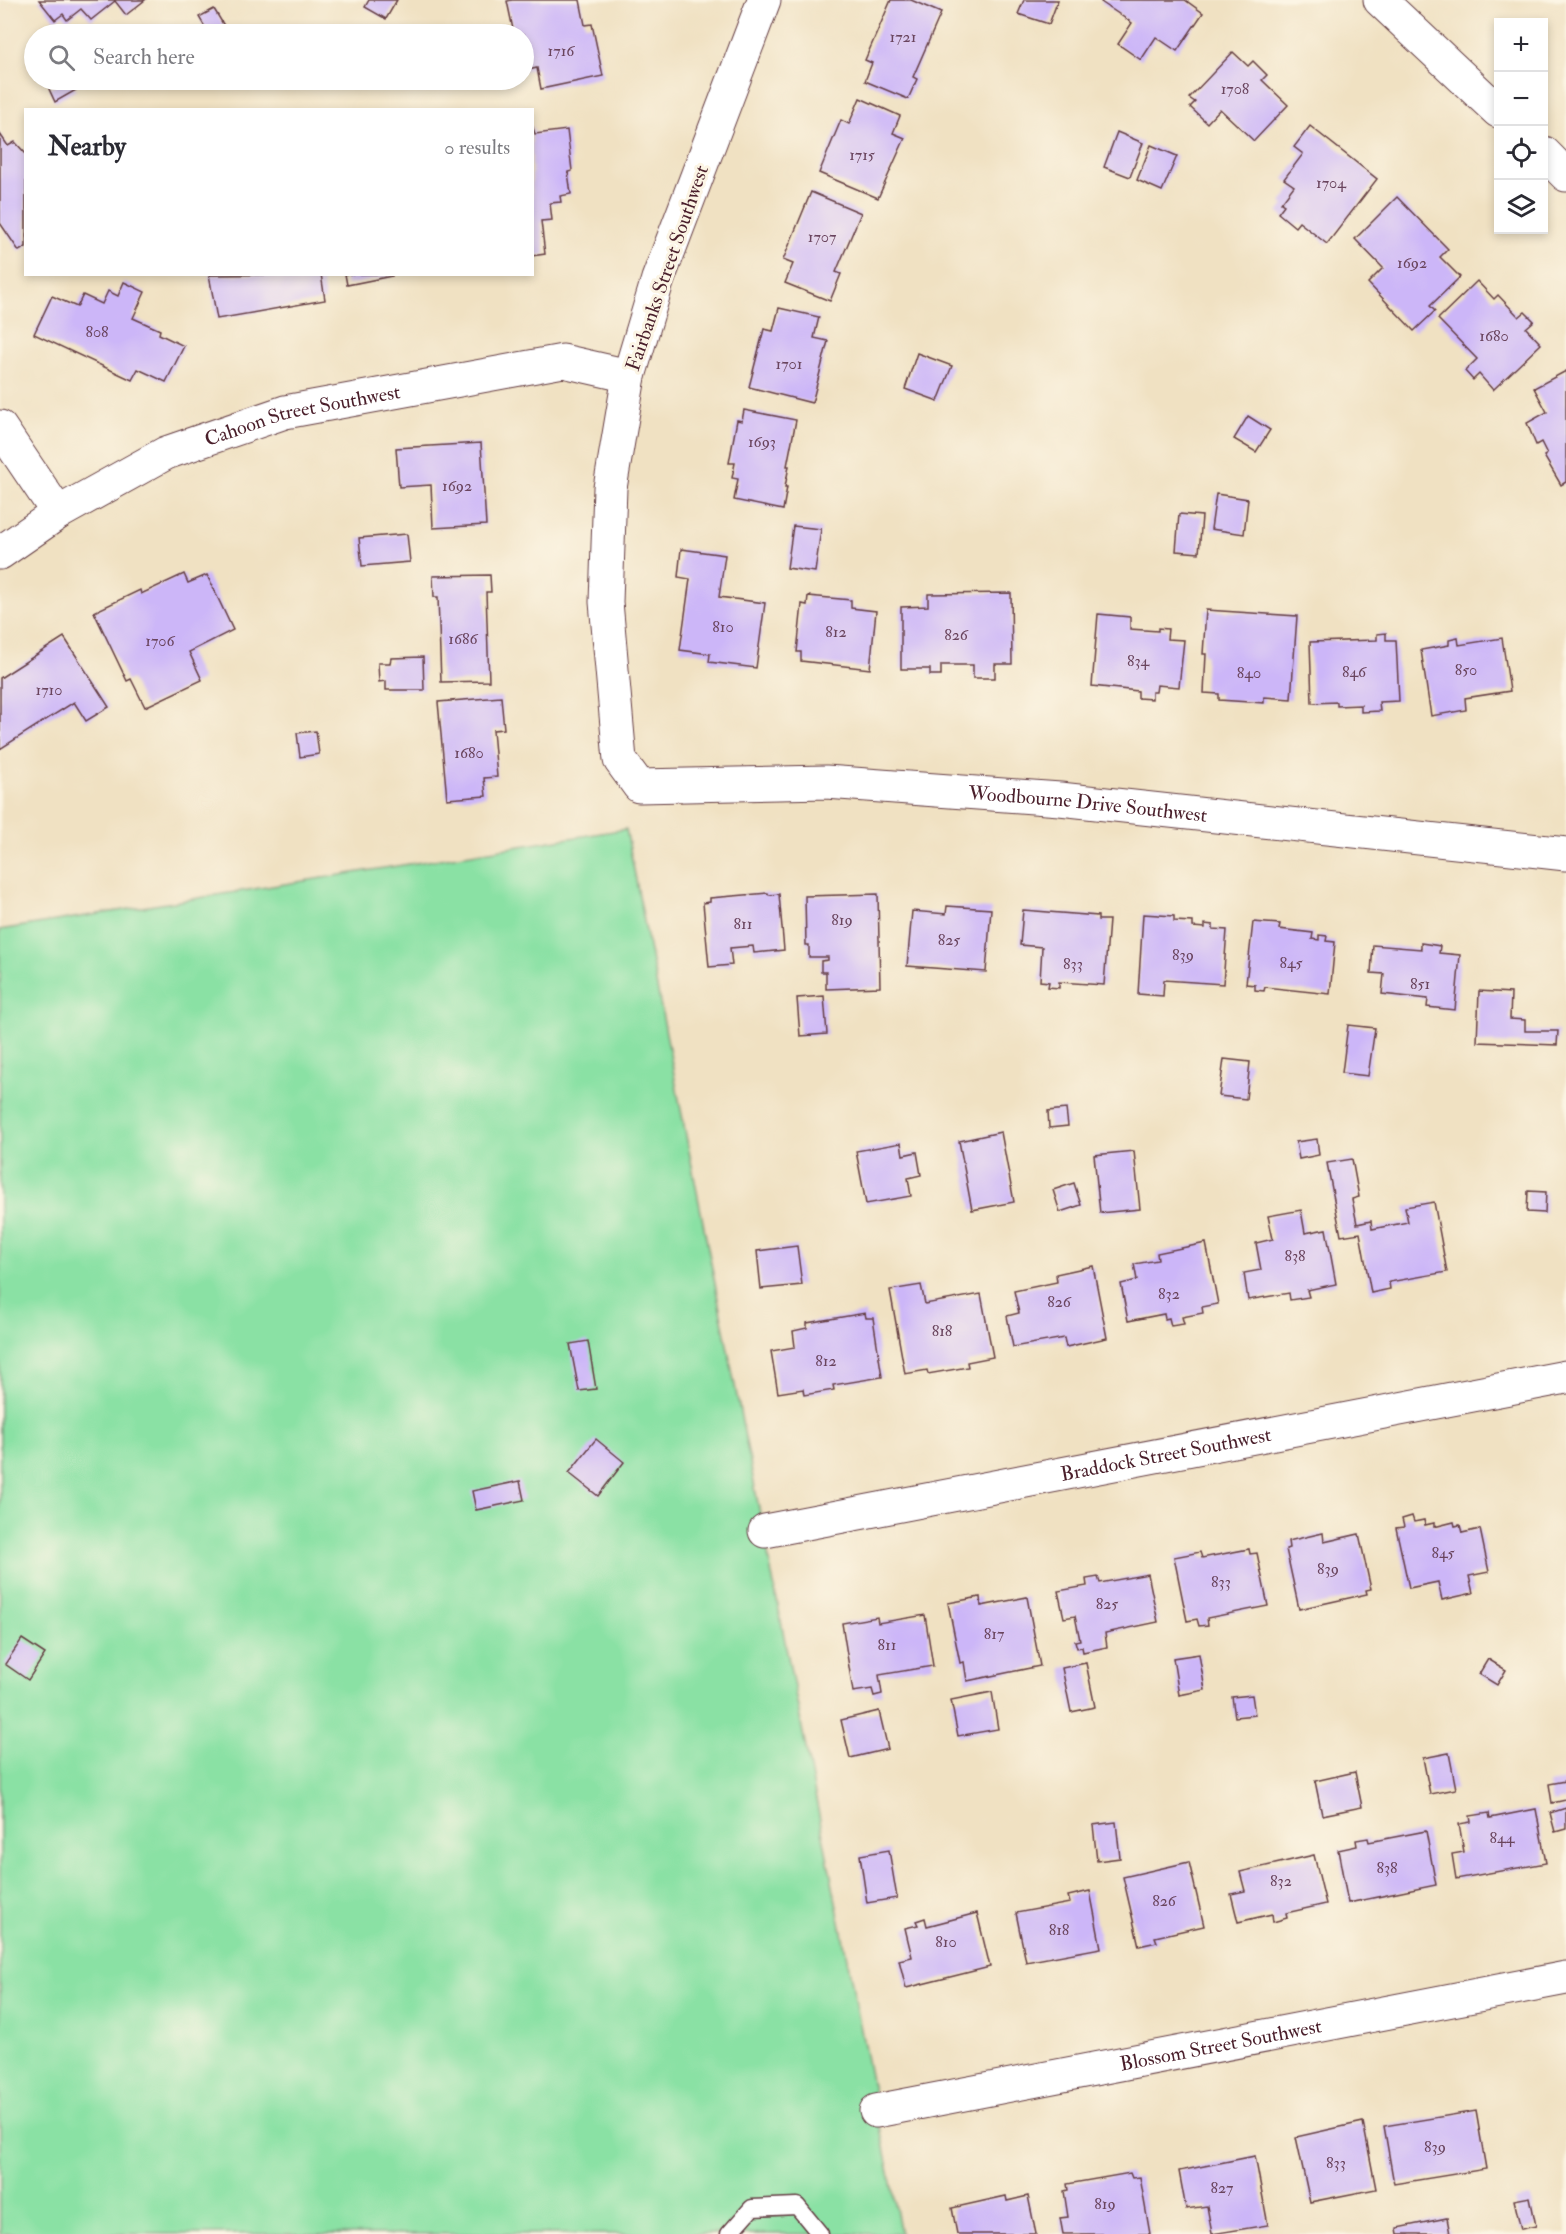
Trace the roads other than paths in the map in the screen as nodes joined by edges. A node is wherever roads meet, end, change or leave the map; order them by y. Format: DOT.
graph roads {
  1 [pos="764,0"];
  2 [pos="1380,0"];
  3 [pos="1494,107"];
  4 [pos="1548,157"];
  5 [pos="1566,175"];
  6 [pos="629,376"];
  7 [pos="0,428"];
  8 [pos="58,513"];
  9 [pos="0,553"];
  10 [pos="620,760"];
  11 [pos="1566,854"];
  12 [pos="1566,1377"];
  13 [pos="765,1531"];
  14 [pos="1566,1978"];
  15 [pos="876,2111"];
  16 [pos="729,2234"];
  17 [pos="820,2234"];
  1 -- 6 [label="street, Fairbanks Street Southwest"];
  2 -- 3 [label="street"];
  4 -- 5 [label="street"];
  6 -- 8 [label="street, Cahoon Street Southwest"];
  6 -- 10 [label="street, Fairbanks Street Southwest"];
  7 -- 8 [label="street"];
  8 -- 9 [label="street, Cahoon Street Southwest"];
  10 -- 11 [label="street, Woodbourne Drive Southwest"];
  12 -- 13 [label="street, Braddock Street Southwest"];
  14 -- 15 [label="street, Blossom Street Southwest"];
  16 -- 17 [label="lane"];
}
